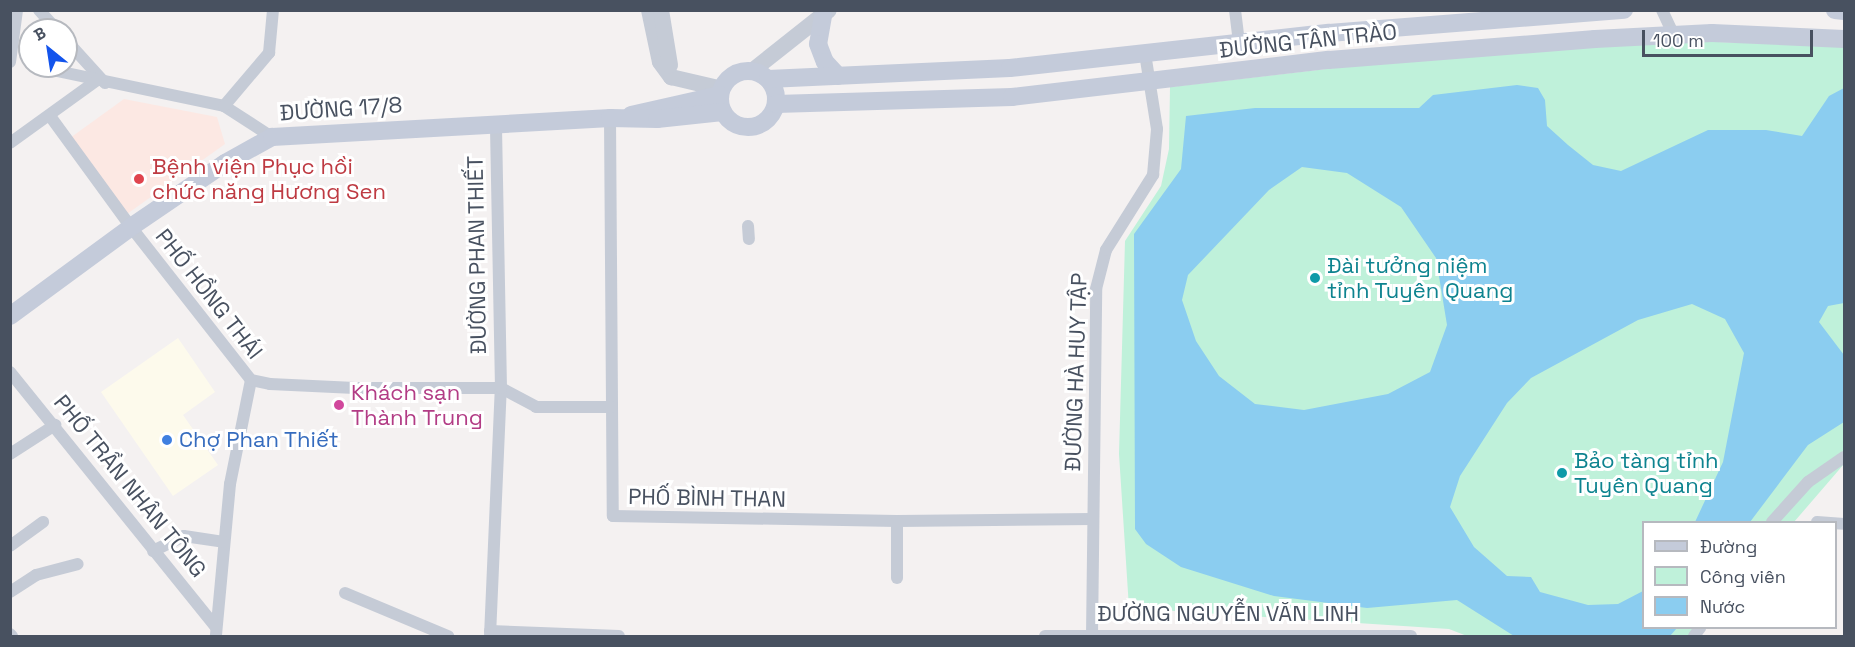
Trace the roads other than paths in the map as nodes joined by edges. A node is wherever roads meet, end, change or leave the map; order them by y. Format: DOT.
graph roads {
  1 [pos="17,10"];
  2 [pos="273,10"];
  3 [pos="649,10"];
  4 [pos="662,10"];
  5 [pos="1235,10"];
  6 [pos="1624,10"];
  7 [pos="1662,10"];
  8 [pos="1835,10"];
  9 [pos="1845,11"];
  10 [pos="826,13"];
  11 [pos="1475,16"];
  12 [pos="1673,34"];
  13 [pos="1845,39"];
  14 [pos="1239,43"];
  15 [pos="1145,52"];
  16 [pos="78,54"];
  17 [pos="11,61"];
  18 [pos="670,75"];
  19 [pos="760,75"];
  20 [pos="838,76"];
  21 [pos="78,77"];
  22 [pos="101,82"];
  23 [pos="1149,83"];
  24 [pos="722,99"];
  25 [pos="776,104"];
  26 [pos="224,106"];
  27 [pos="50,116"];
  28 [pos="615,118"];
  29 [pos="496,124"];
  30 [pos="273,137"];
  31 [pos="10,144"];
  32 [pos="748,226"];
  33 [pos="130,227"];
  34 [pos="749,239"];
  35 [pos="10,316"];
  36 [pos="10,372"];
  37 [pos="251,380"];
  38 [pos="501,388"];
  39 [pos="612,407"];
  40 [pos="55,425"];
  41 [pos="10,454"];
  42 [pos="1845,457"];
  43 [pos="1092,519"];
  44 [pos="897,521"];
  45 [pos="1773,521"];
  46 [pos="43,522"];
  47 [pos="224,542"];
  48 [pos="10,546"];
  49 [pos="153,551"];
  50 [pos="78,564"];
  51 [pos="897,578"];
  52 [pos="10,592"];
  53 [pos="345,592"];
  54 [pos="216,632"];
  55 [pos="490,634"];
  56 [pos="447,636"];
  57 [pos="619,636"];
  58 [pos="1045,636"];
  59 [pos="1092,636"];
  60 [pos="1411,636"];
  1 -- 17 [label="street"];
  2 -- 26 [label="street"];
  3 -- 18 [label="street"];
  4 -- 18 [label="street"];
  5 -- 14 [label="street"];
  6 -- 11 [label="main road, ĐƯỜNG TÂN TRÀO"];
  7 -- 12 [label="street"];
  8 -- 9 [label="main road"];
  10 -- 19 [label="street"];
  10 -- 20 [label="main road"];
  11 -- 14 [label="main road, ĐƯỜNG TÂN TRÀO"];
  12 -- 13 [label="main road, ĐƯỜNG TÂN TRÀO"];
  12 -- 23 [label="main road, ĐƯỜNG TÂN TRÀO"];
  14 -- 15 [label="main road, ĐƯỜNG TÂN TRÀO"];
  15 -- 20 [label="main road, ĐƯỜNG TÂN TRÀO"];
  15 -- 23 [label="street, ĐƯỜNG HÀ HUY TẬP"];
  16 -- 22 [label="street"];
  18 -- 24 [label="street"];
  19 -- 20 [label="main road, ĐƯỜNG TÂN TRÀO"];
  19 -- 24 [label="main road"];
  19 -- 25 [label="main road"];
  21 -- 22 [label="street"];
  22 -- 26 [label="street"];
  22 -- 27 [label="street"];
  23 -- 25 [label="main road, ĐƯỜNG TÂN TRÀO"];
  23 -- 43 [label="street, ĐƯỜNG HÀ HUY TẬP"];
  24 -- 25 [label="main road"];
  24 -- 28 [label="main road, ĐƯỜNG 17/8"];
  26 -- 30 [label="street"];
  27 -- 31 [label="street"];
  27 -- 33 [label="street, PHỐ HỒNG THÁI"];
  28 -- 29 [label="main road, ĐƯỜNG 17/8"];
  28 -- 39 [label="street, PHỐ BÌNH THAN"];
  29 -- 30 [label="main road, ĐƯỜNG 17/8"];
  29 -- 38 [label="street, ĐƯỜNG PHAN THIẾT"];
  30 -- 33 [label="main road, ĐƯỜNG 17/8"];
  32 -- 34 [label="street"];
  33 -- 35 [label="main road, ĐƯỜNG 17/8"];
  33 -- 37 [label="street, PHỐ HỒNG THÁI"];
  36 -- 40 [label="street, PHỐ TRẦN NHÂN TÔNG"];
  37 -- 38 [label="street"];
  37 -- 47 [label="street, PHỐ HỒNG THÁI"];
  38 -- 39 [label="street"];
  38 -- 55 [label="street, ĐƯỜNG PHAN THIẾT"];
  39 -- 44 [label="street, PHỐ BÌNH THAN"];
  40 -- 41 [label="street"];
  40 -- 49 [label="street, PHỐ TRẦN NHÂN TÔNG"];
  42 -- 45 [label="street"];
  43 -- 44 [label="street, PHỐ BÌNH THAN"];
  43 -- 59 [label="street, ĐƯỜNG HÀ HUY TẬP"];
  44 -- 51 [label="street"];
  46 -- 48 [label="street"];
  47 -- 49 [label="street"];
  47 -- 54 [label="street, PHỐ HỒNG THÁI"];
  49 -- 54 [label="street, PHỐ TRẦN NHÂN TÔNG"];
  50 -- 52 [label="street"];
  53 -- 56 [label="street"];
  55 -- 57 [label="street"];
  58 -- 59 [label="street, ĐƯỜNG NGUYỄN VĂN LINH"];
  59 -- 60 [label="street, ĐƯỜNG NGUYỄN VĂN LINH"];
}
